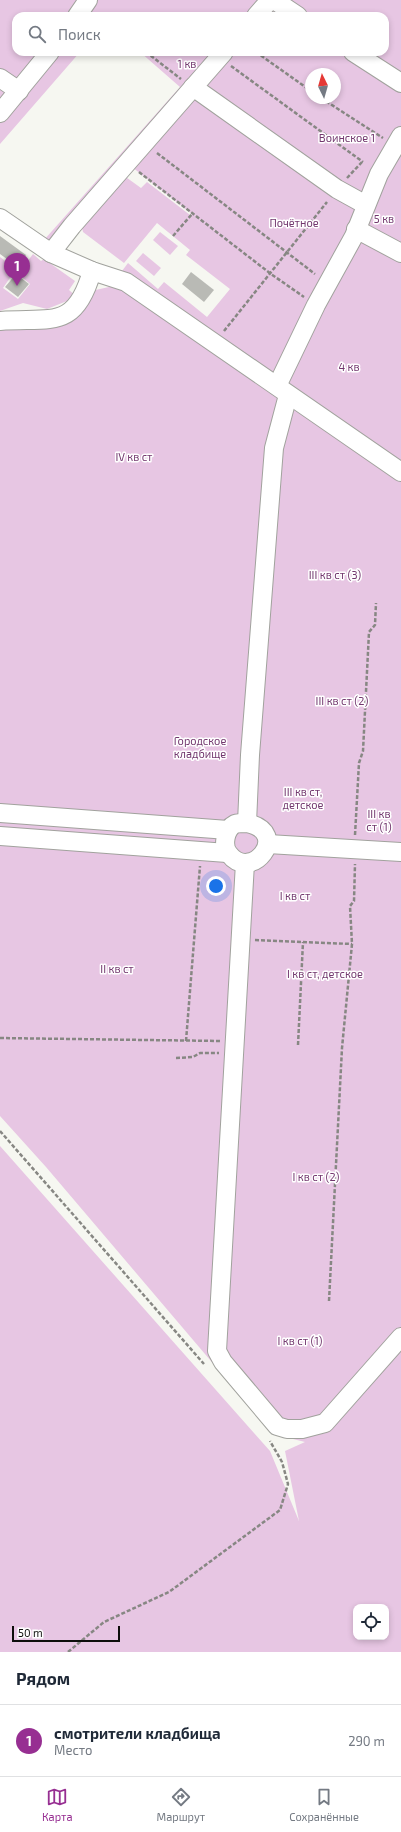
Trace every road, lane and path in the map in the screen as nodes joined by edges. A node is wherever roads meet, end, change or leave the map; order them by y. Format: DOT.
graph roads {
  1 [pos="270,0"];
  2 [pos="274,0"];
  3 [pos="260,12"];
  4 [pos="292,12"];
  5 [pos="47,56"];
  6 [pos="151,56"];
  7 [pos="221,56"];
  8 [pos="223,56"];
  9 [pos="262,56"];
  10 [pos="359,56"];
  11 [pos="0,78"];
  12 [pos="401,83"];
  13 [pos="193,87"];
  14 [pos="305,87"];
  15 [pos="19,91"];
  16 [pos="332,104"];
  17 [pos="0,113"];
  18 [pos="398,140"];
  19 [pos="144,143"];
  20 [pos="362,162"];
  21 [pos="126,163"];
  22 [pos="380,174"];
  23 [pos="337,189"];
  24 [pos="366,205"];
  25 [pos="192,214"];
  26 [pos="0,218"];
  27 [pos="356,229"];
  28 [pos="173,236"];
  29 [pos="287,253"];
  30 [pos="401,253"];
  31 [pos="51,254"];
  32 [pos="92,271"];
  33 [pos="271,274"];
  34 [pos="327,283"];
  35 [pos="316,305"];
  36 [pos="0,321"];
  37 [pos="214,343"];
  38 [pos="282,390"];
  39 [pos="401,472"];
  40 [pos="376,602"];
  41 [pos="0,813"];
  42 [pos="247,823"];
  43 [pos="228,830"];
  44 [pos="0,836"];
  45 [pos="268,844"];
  46 [pos="355,849"];
  47 [pos="201,851"];
  48 [pos="401,852"];
  49 [pos="227,853"];
  50 [pos="245,863"];
  51 [pos="241,939"];
  52 [pos="304,942"];
  53 [pos="352,944"];
  54 [pos="0,1038"];
  55 [pos="186,1041"];
  56 [pos="298,1045"];
  57 [pos="234,1048"];
  58 [pos="176,1058"];
  59 [pos="0,1132"];
  60 [pos="329,1301"];
  61 [pos="401,1337"];
  62 [pos="208,1368"];
  63 [pos="269,1439"];
  64 [pos="68,1652"];
  1 -- 3 [label="street"];
  2 -- 4 [label="street"];
  5 -- 15 [label="street"];
  6 -- 13 [label="path"];
  7 -- 13 [label="street"];
  8 -- 20 [label="path"];
  9 -- 14 [label="path"];
  10 -- 12 [label="street"];
  11 -- 15 [label="street"];
  13 -- 19 [label="street"];
  13 -- 23 [label="street"];
  15 -- 17 [label="street"];
  16 -- 18 [label="path"];
  18 -- 22 [label="street"];
  19 -- 21 [label="street"];
  19 -- 29 [label="path"];
  20 -- 22 [label="path"];
  20 -- 23 [label="path"];
  21 -- 25 [label="path"];
  21 -- 31 [label="street"];
  22 -- 24 [label="street"];
  23 -- 24 [label="street"];
  23 -- 29 [label="path"];
  24 -- 27 [label="street"];
  25 -- 28 [label="path"];
  25 -- 33 [label="path"];
  26 -- 31 [label="street"];
  27 -- 30 [label="street"];
  27 -- 34 [label="street"];
  29 -- 33 [label="path"];
  29 -- 34 [label="path"];
  31 -- 32 [label="street"];
  32 -- 36 [label="street"];
  32 -- 37 [label="street"];
  33 -- 35 [label="path"];
  33 -- 37 [label="path"];
  34 -- 35 [label="street"];
  35 -- 38 [label="street"];
  37 -- 38 [label="street"];
  38 -- 39 [label="street"];
  38 -- 42 [label="street"];
  40 -- 46 [label="path"];
  41 -- 43 [label="street"];
  42 -- 43 [label="street"];
  42 -- 45 [label="street"];
  43 -- 49 [label="street"];
  44 -- 47 [label="street"];
  45 -- 46 [label="street"];
  45 -- 50 [label="street"];
  46 -- 48 [label="street"];
  46 -- 53 [label="path"];
  47 -- 49 [label="street"];
  47 -- 55 [label="path"];
  49 -- 50 [label="street"];
  50 -- 51 [label="street"];
  51 -- 52 [label="path"];
  51 -- 57 [label="street"];
  52 -- 53 [label="path"];
  52 -- 56 [label="path"];
  53 -- 60 [label="path"];
  54 -- 55 [label="path"];
  55 -- 57 [label="path"];
  57 -- 58 [label="path"];
  57 -- 61 [label="street"];
  59 -- 62 [label="path"];
  63 -- 64 [label="path"];
}
